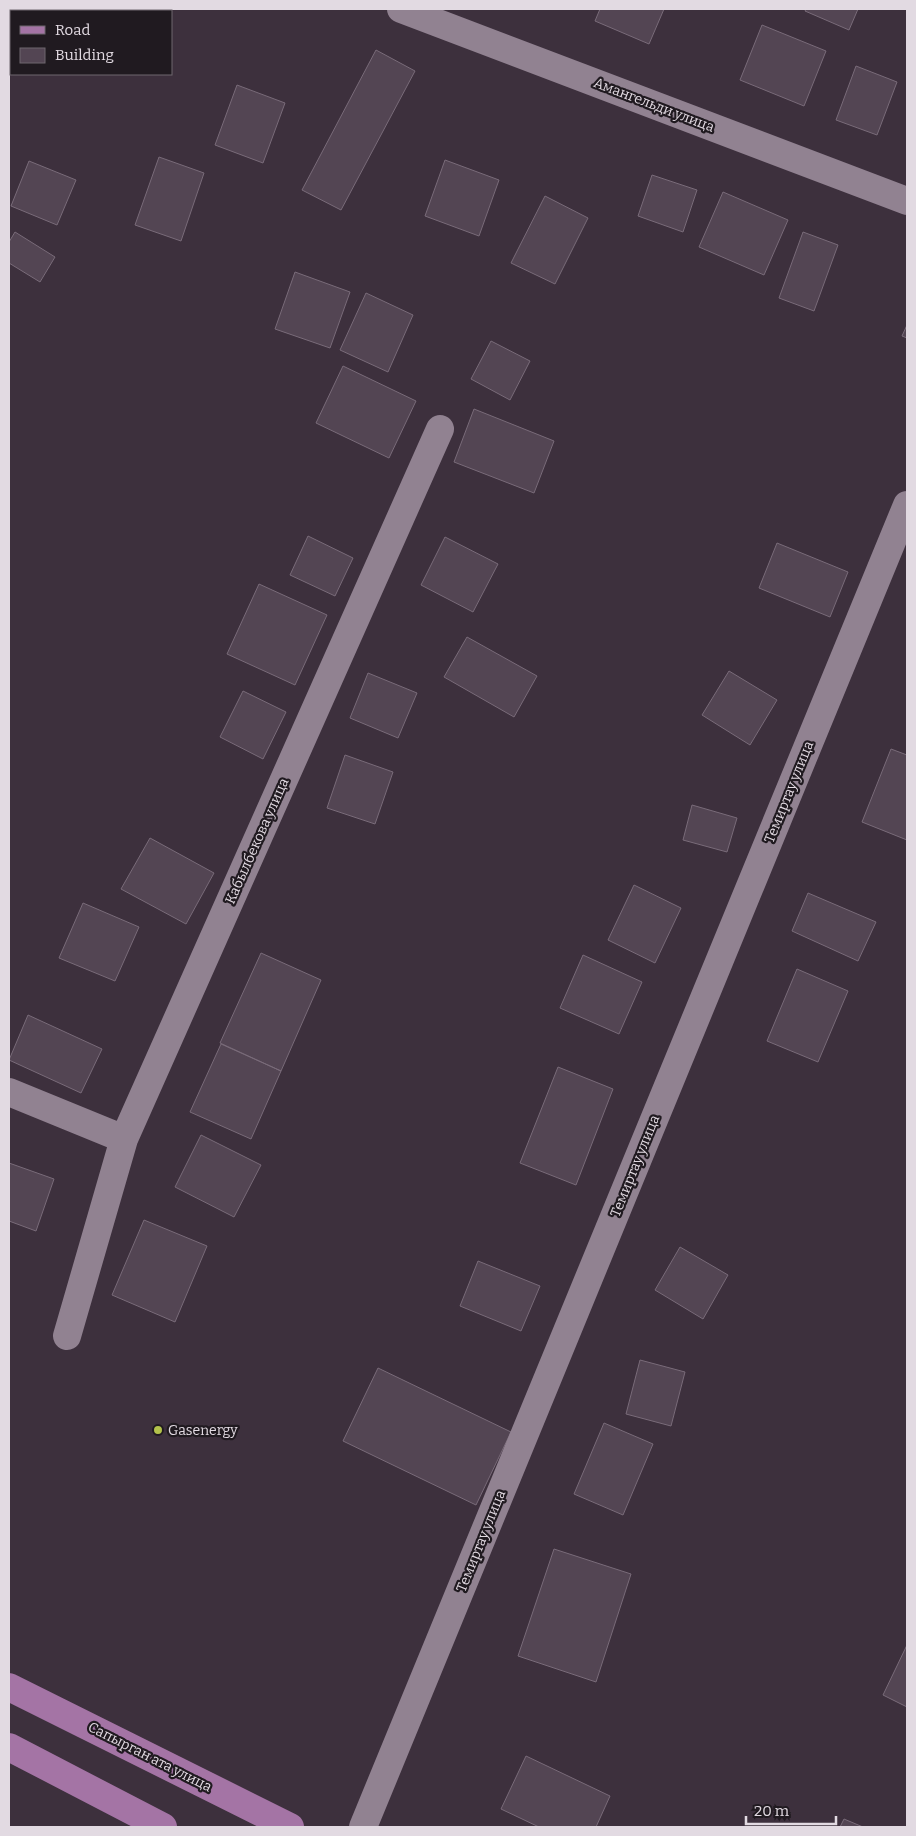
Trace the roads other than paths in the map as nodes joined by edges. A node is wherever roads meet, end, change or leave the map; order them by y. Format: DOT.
graph roads {
  1 [pos="401,9"];
  2 [pos="907,201"];
  3 [pos="440,429"];
  4 [pos="907,506"];
  5 [pos="9,1092"];
  6 [pos="124,1139"];
  7 [pos="67,1336"];
  8 [pos="9,1687"];
  9 [pos="9,1747"];
  10 [pos="163,1827"];
  11 [pos="290,1827"];
  12 [pos="363,1827"];
  1 -- 2 [label="street, Амангельди улица"];
  3 -- 6 [label="street, Кабылбекова улица"];
  4 -- 12 [label="street, Темиртау улица"];
  5 -- 6 [label="street"];
  6 -- 7 [label="street, Кабылбекова улица"];
  8 -- 11 [label="main road, Сапырган ата улица"];
  9 -- 10 [label="main road"];
}
